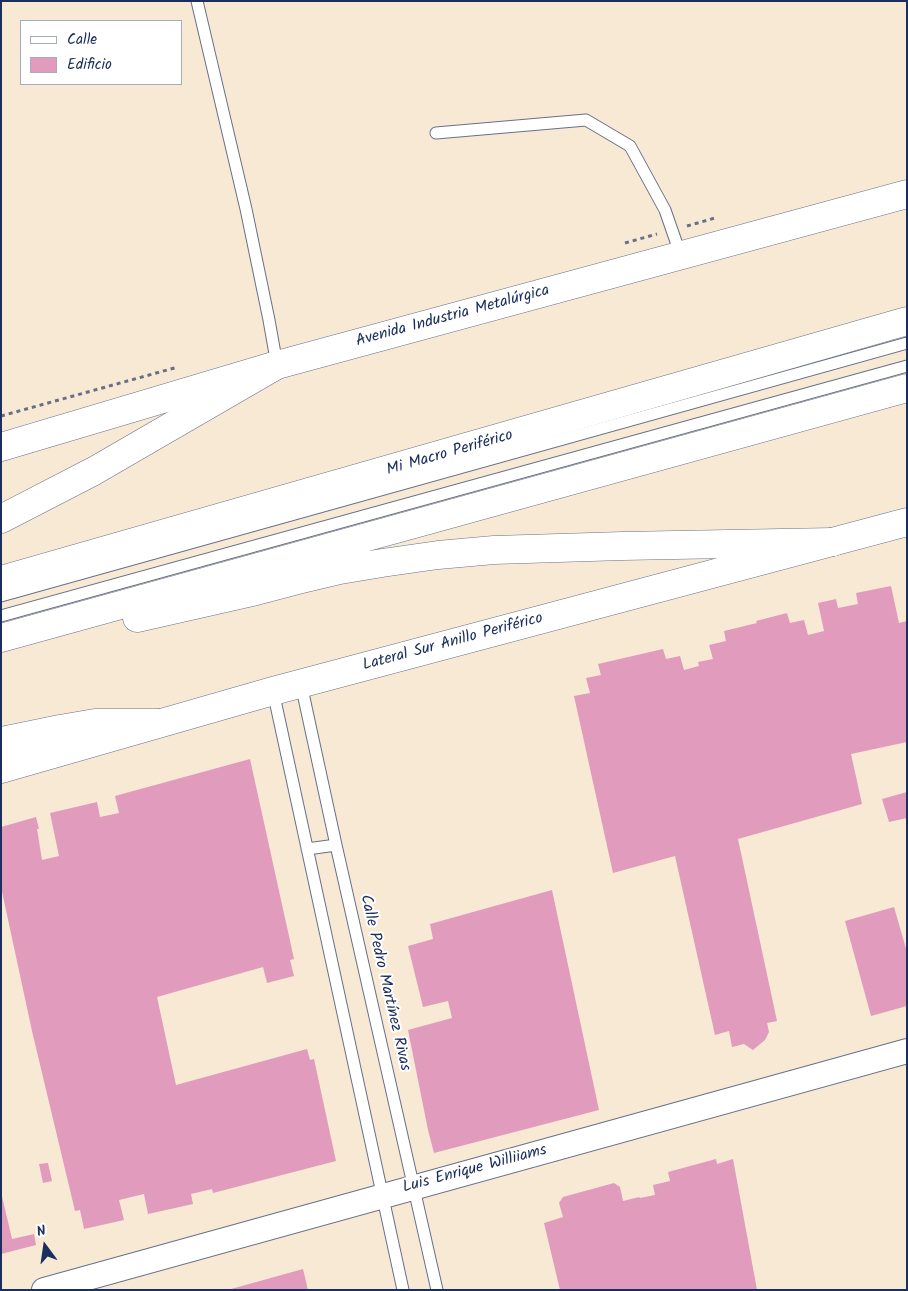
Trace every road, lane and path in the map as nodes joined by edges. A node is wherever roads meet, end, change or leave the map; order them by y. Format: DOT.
graph roads {
  1 [pos="196,1"];
  2 [pos="436,133"];
  3 [pos="907,194"];
  4 [pos="681,256"];
  5 [pos="907,321"];
  6 [pos="907,343"];
  7 [pos="277,365"];
  8 [pos="907,366"];
  9 [pos="907,388"];
  10 [pos="1,447"];
  11 [pos="1,519"];
  12 [pos="907,522"];
  13 [pos="833,542"];
  14 [pos="1,580"];
  15 [pos="1,596"];
  16 [pos="1,616"];
  17 [pos="1,638"];
  18 [pos="1,649"];
  19 [pos="301,684"];
  20 [pos="273,692"];
  21 [pos="159,723"];
  22 [pos="1,741"];
  23 [pos="1,769"];
  24 [pos="336,845"];
  25 [pos="307,849"];
  26 [pos="907,1051"];
  27 [pos="414,1188"];
  28 [pos="383,1196"];
  29 [pos="58,1288"];
  30 [pos="403,1290"];
  31 [pos="437,1290"];
  1 -- 7 [label="lane"];
  2 -- 4 [label="lane"];
  3 -- 4 [label="main road, Avenida Industria Metalúrgica"];
  4 -- 7 [label="main road, Avenida Industria Metalúrgica"];
  5 -- 14 [label="main road"];
  6 -- 15 [label="lane, Mi Macro Periférico"];
  7 -- 10 [label="main road, Avenida Industria Metalúrgica"];
  7 -- 11 [label="main road"];
  8 -- 16 [label="lane"];
  9 -- 17 [label="main road"];
  12 -- 13 [label="main road, Lateral Sur Anillo Periférico"];
  13 -- 18 [label="main road"];
  13 -- 19 [label="main road, Lateral Sur Anillo Periférico"];
  19 -- 20 [label="main road, Lateral Sur Anillo Periférico"];
  19 -- 24 [label="lane, Calle Pedro Martínez Rivas"];
  20 -- 21 [label="main road, Lateral Sur Anillo Periférico"];
  20 -- 25 [label="lane"];
  21 -- 22 [label="main road"];
  21 -- 23 [label="main road, Lateral Sur Anillo Periférico"];
  24 -- 25 [label="lane"];
  24 -- 27 [label="lane, Calle Pedro Martínez Rivas"];
  25 -- 28 [label="lane"];
  26 -- 27 [label="street, Luis Enrique Williiams"];
  27 -- 28 [label="street, Luis Enrique Williiams"];
  27 -- 31 [label="lane, Calle Pedro Martínez Rivas"];
  28 -- 29 [label="street, Luis Enrique Williiams"];
  28 -- 30 [label="lane"];
}
